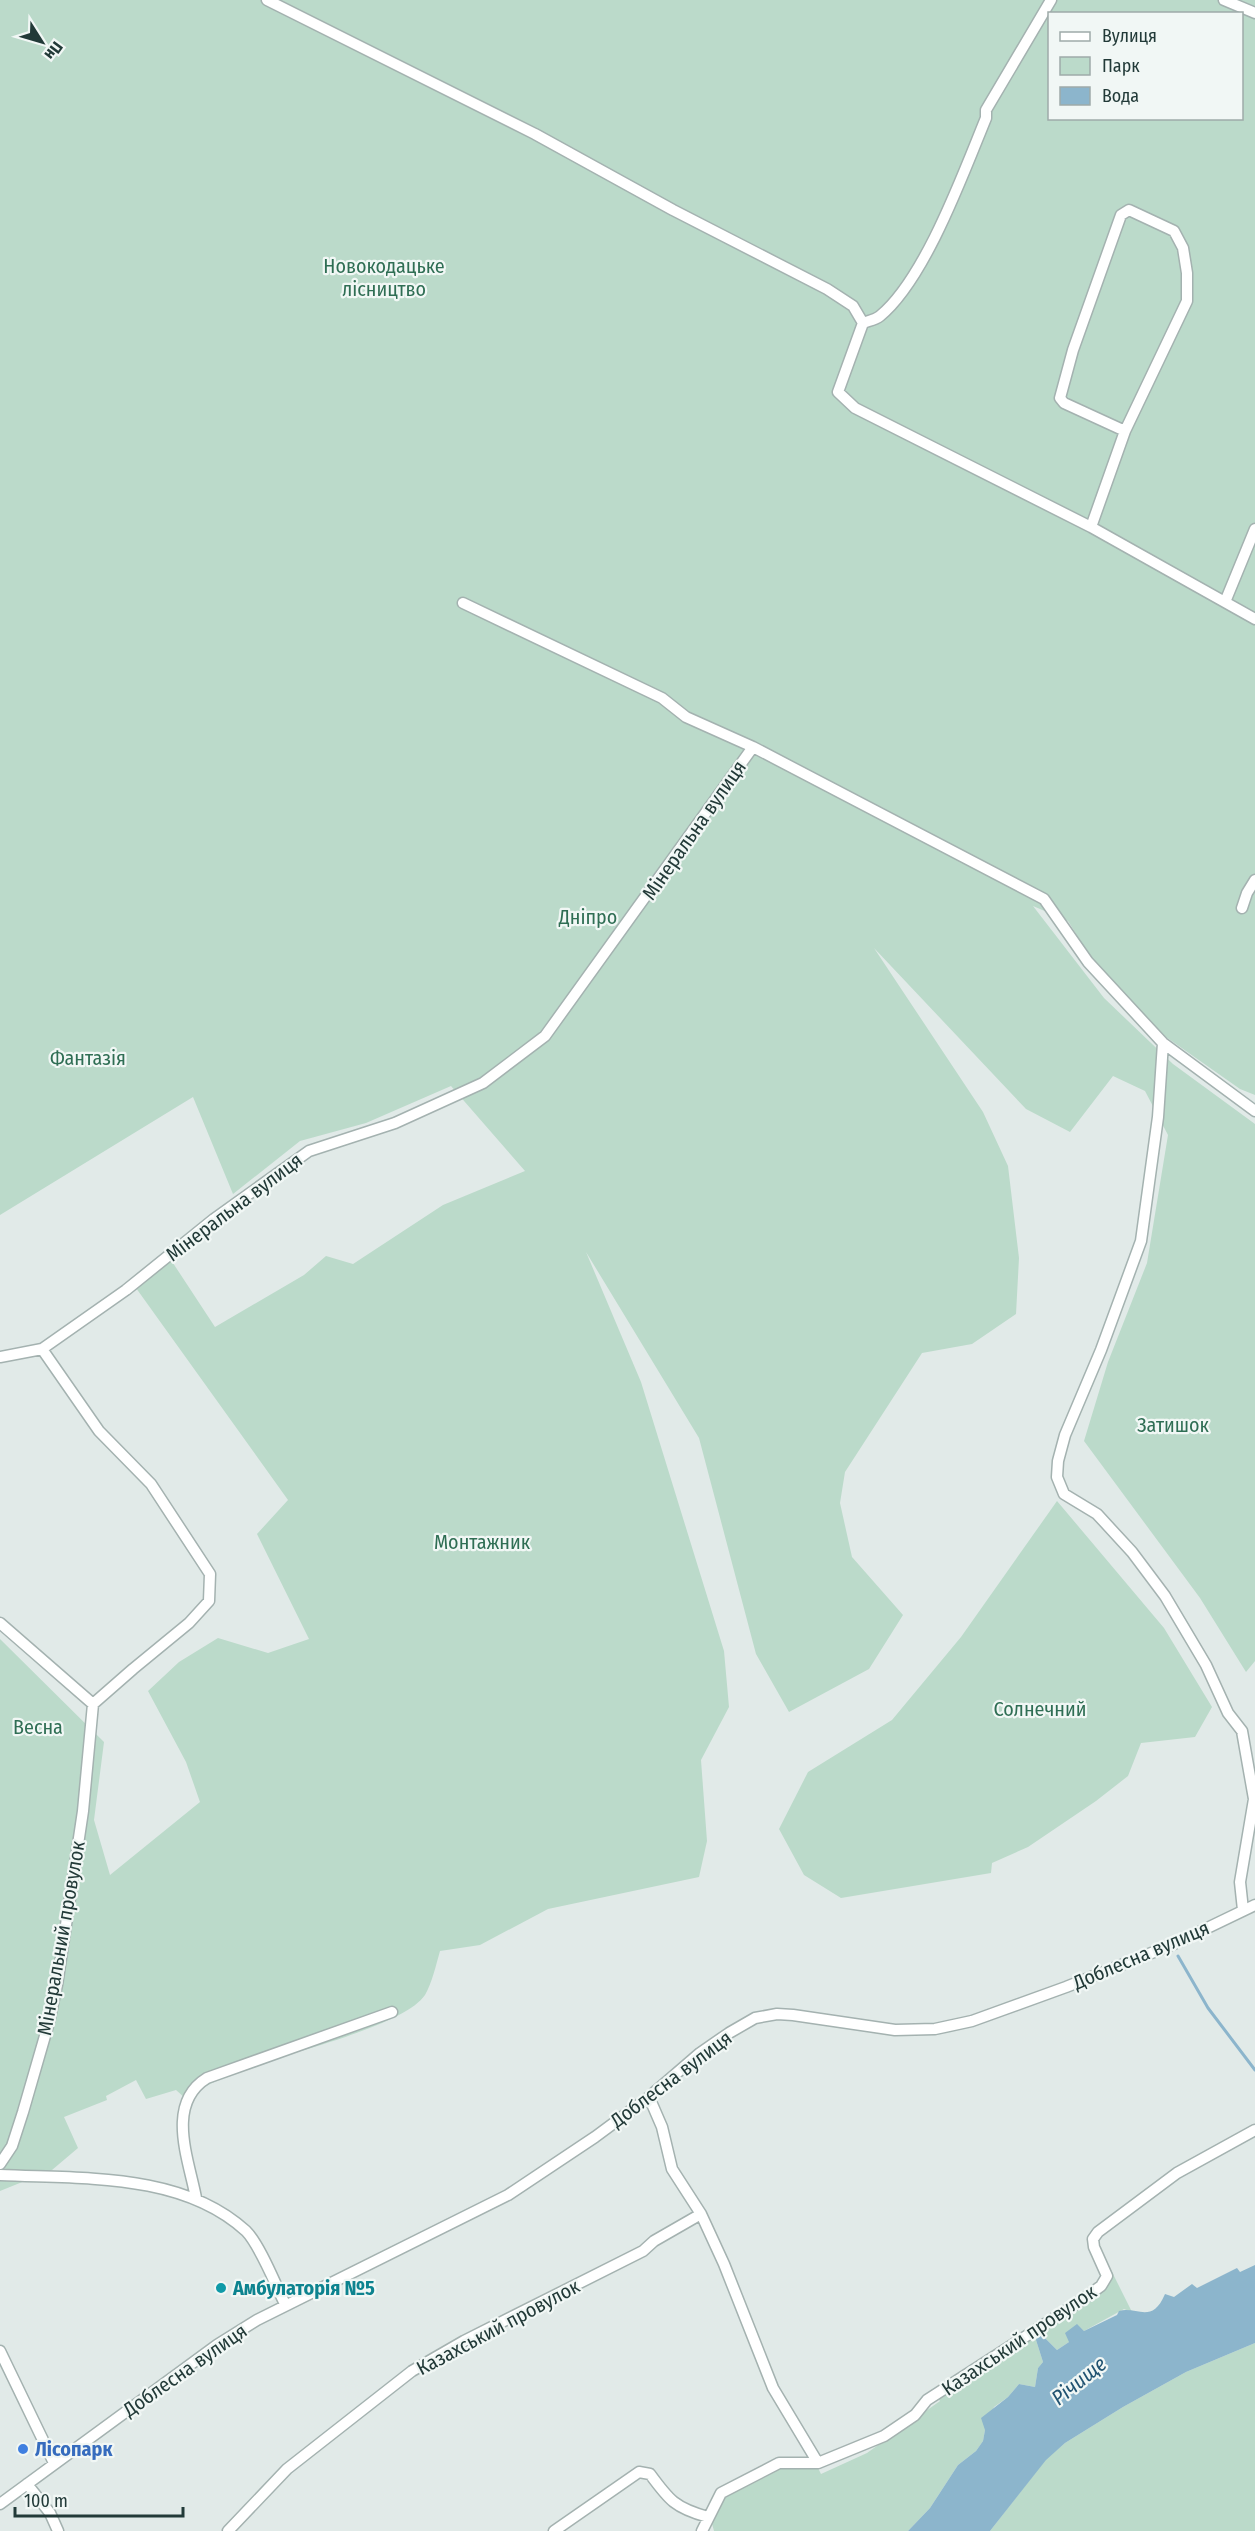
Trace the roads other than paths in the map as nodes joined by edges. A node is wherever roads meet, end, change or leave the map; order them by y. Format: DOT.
graph roads {
  1 [pos="267,0"];
  2 [pos="1051,0"];
  3 [pos="1224,0"];
  4 [pos="1255,14"];
  5 [pos="862,323"];
  6 [pos="1125,431"];
  7 [pos="1091,527"];
  8 [pos="1255,530"];
  9 [pos="1225,602"];
  10 [pos="463,603"];
  11 [pos="1255,619"];
  12 [pos="753,747"];
  13 [pos="1255,880"];
  14 [pos="1242,908"];
  15 [pos="1163,1043"];
  16 [pos="1255,1111"];
  17 [pos="42,1349"];
  18 [pos="0,1358"];
  19 [pos="0,1623"];
  20 [pos="93,1704"];
  21 [pos="1255,1905"];
  22 [pos="1243,1911"];
  23 [pos="392,2012"];
  24 [pos="649,2097"];
  25 [pos="1255,2130"];
  26 [pos="0,2164"];
  27 [pos="0,2175"];
  28 [pos="196,2198"];
  29 [pos="701,2214"];
  30 [pos="285,2304"];
  31 [pos="0,2352"];
  32 [pos="54,2463"];
  33 [pos="818,2463"];
  34 [pos="27,2484"];
  35 [pos="0,2504"];
  36 [pos="708,2517"];
  37 [pos="58,2531"];
  38 [pos="228,2531"];
  39 [pos="554,2531"];
  40 [pos="702,2531"];
  1 -- 5 [label="street"];
  2 -- 5 [label="street"];
  3 -- 4 [label="street"];
  5 -- 7 [label="street"];
  6 -- 6 [label="street"];
  6 -- 7 [label="street"];
  7 -- 9 [label="street"];
  8 -- 9 [label="street"];
  9 -- 11 [label="street"];
  10 -- 12 [label="street"];
  12 -- 15 [label="street"];
  12 -- 17 [label="street, Мінеральна вулиця"];
  13 -- 14 [label="street"];
  15 -- 16 [label="street"];
  15 -- 22 [label="street"];
  17 -- 18 [label="street, Мінеральна вулиця"];
  17 -- 20 [label="street"];
  19 -- 20 [label="street"];
  20 -- 26 [label="street, Мінеральний провулок"];
  21 -- 22 [label="street, Доблесна вулиця"];
  22 -- 24 [label="street, Доблесна вулиця"];
  23 -- 28 [label="street"];
  24 -- 29 [label="street"];
  24 -- 30 [label="street, Доблесна вулиця"];
  25 -- 33 [label="street, Казахський провулок"];
  27 -- 28 [label="street"];
  28 -- 30 [label="street"];
  29 -- 33 [label="street"];
  29 -- 38 [label="street, Казахський провулок"];
  30 -- 32 [label="street, Доблесна вулиця"];
  31 -- 32 [label="street"];
  32 -- 34 [label="street, Доблесна вулиця"];
  33 -- 36 [label="street, Казахський провулок"];
  34 -- 35 [label="street, Доблесна вулиця"];
  34 -- 37 [label="street"];
  36 -- 39 [label="street"];
  36 -- 40 [label="street, Казахський провулок"];
}
